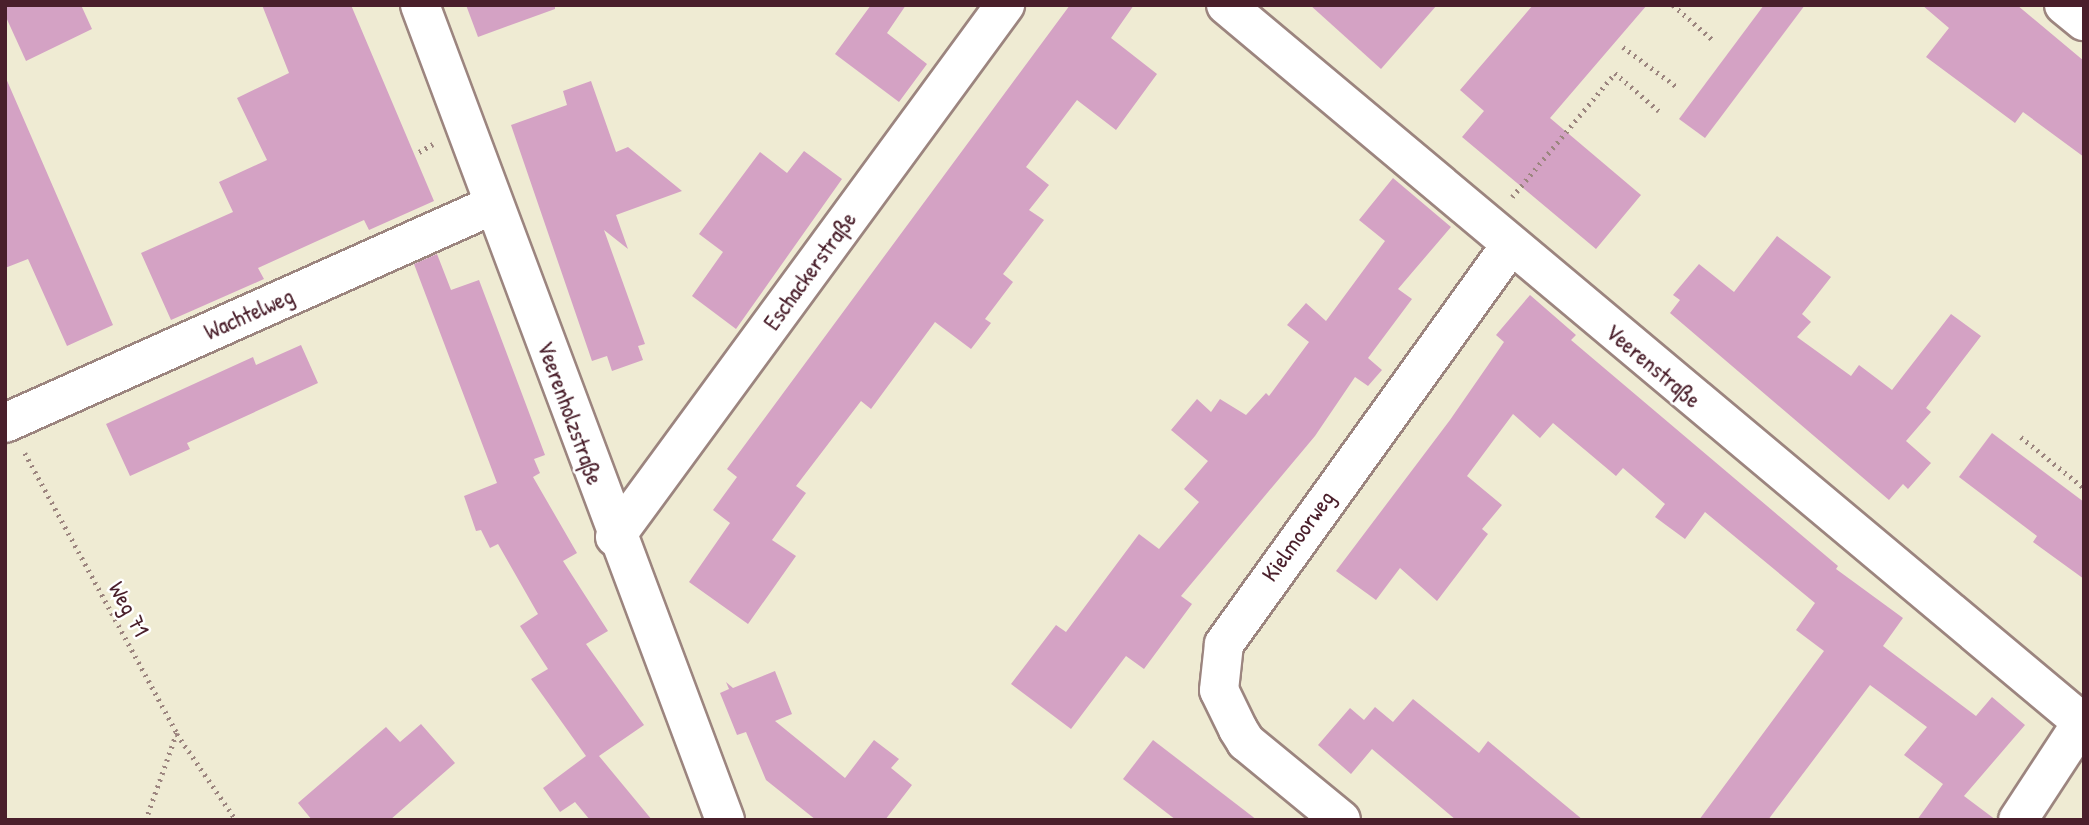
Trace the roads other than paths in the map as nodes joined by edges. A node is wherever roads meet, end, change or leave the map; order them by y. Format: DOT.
graph roads {
  1 [pos="420,5"];
  2 [pos="1005,5"];
  3 [pos="1226,5"];
  4 [pos="2064,5"];
  5 [pos="2084,22"];
  6 [pos="493,205"];
  7 [pos="1498,237"];
  8 [pos="6,422"];
  9 [pos="615,537"];
  10 [pos="2083,721"];
  11 [pos="724,820"];
  12 [pos="1341,820"];
  13 [pos="2018,820"];
  1 -- 6 [label="street, Veerenholzstraße"];
  2 -- 9 [label="street, Eschackerstraße"];
  3 -- 7 [label="street, Veerenstraße"];
  4 -- 5 [label="street"];
  6 -- 8 [label="street, Wachtelweg"];
  6 -- 9 [label="street, Veerenholzstraße"];
  7 -- 10 [label="street, Veerenstraße"];
  7 -- 12 [label="street, Kielmoorweg"];
  9 -- 11 [label="street, Veerenholzstraße"];
  10 -- 13 [label="street"];
}
